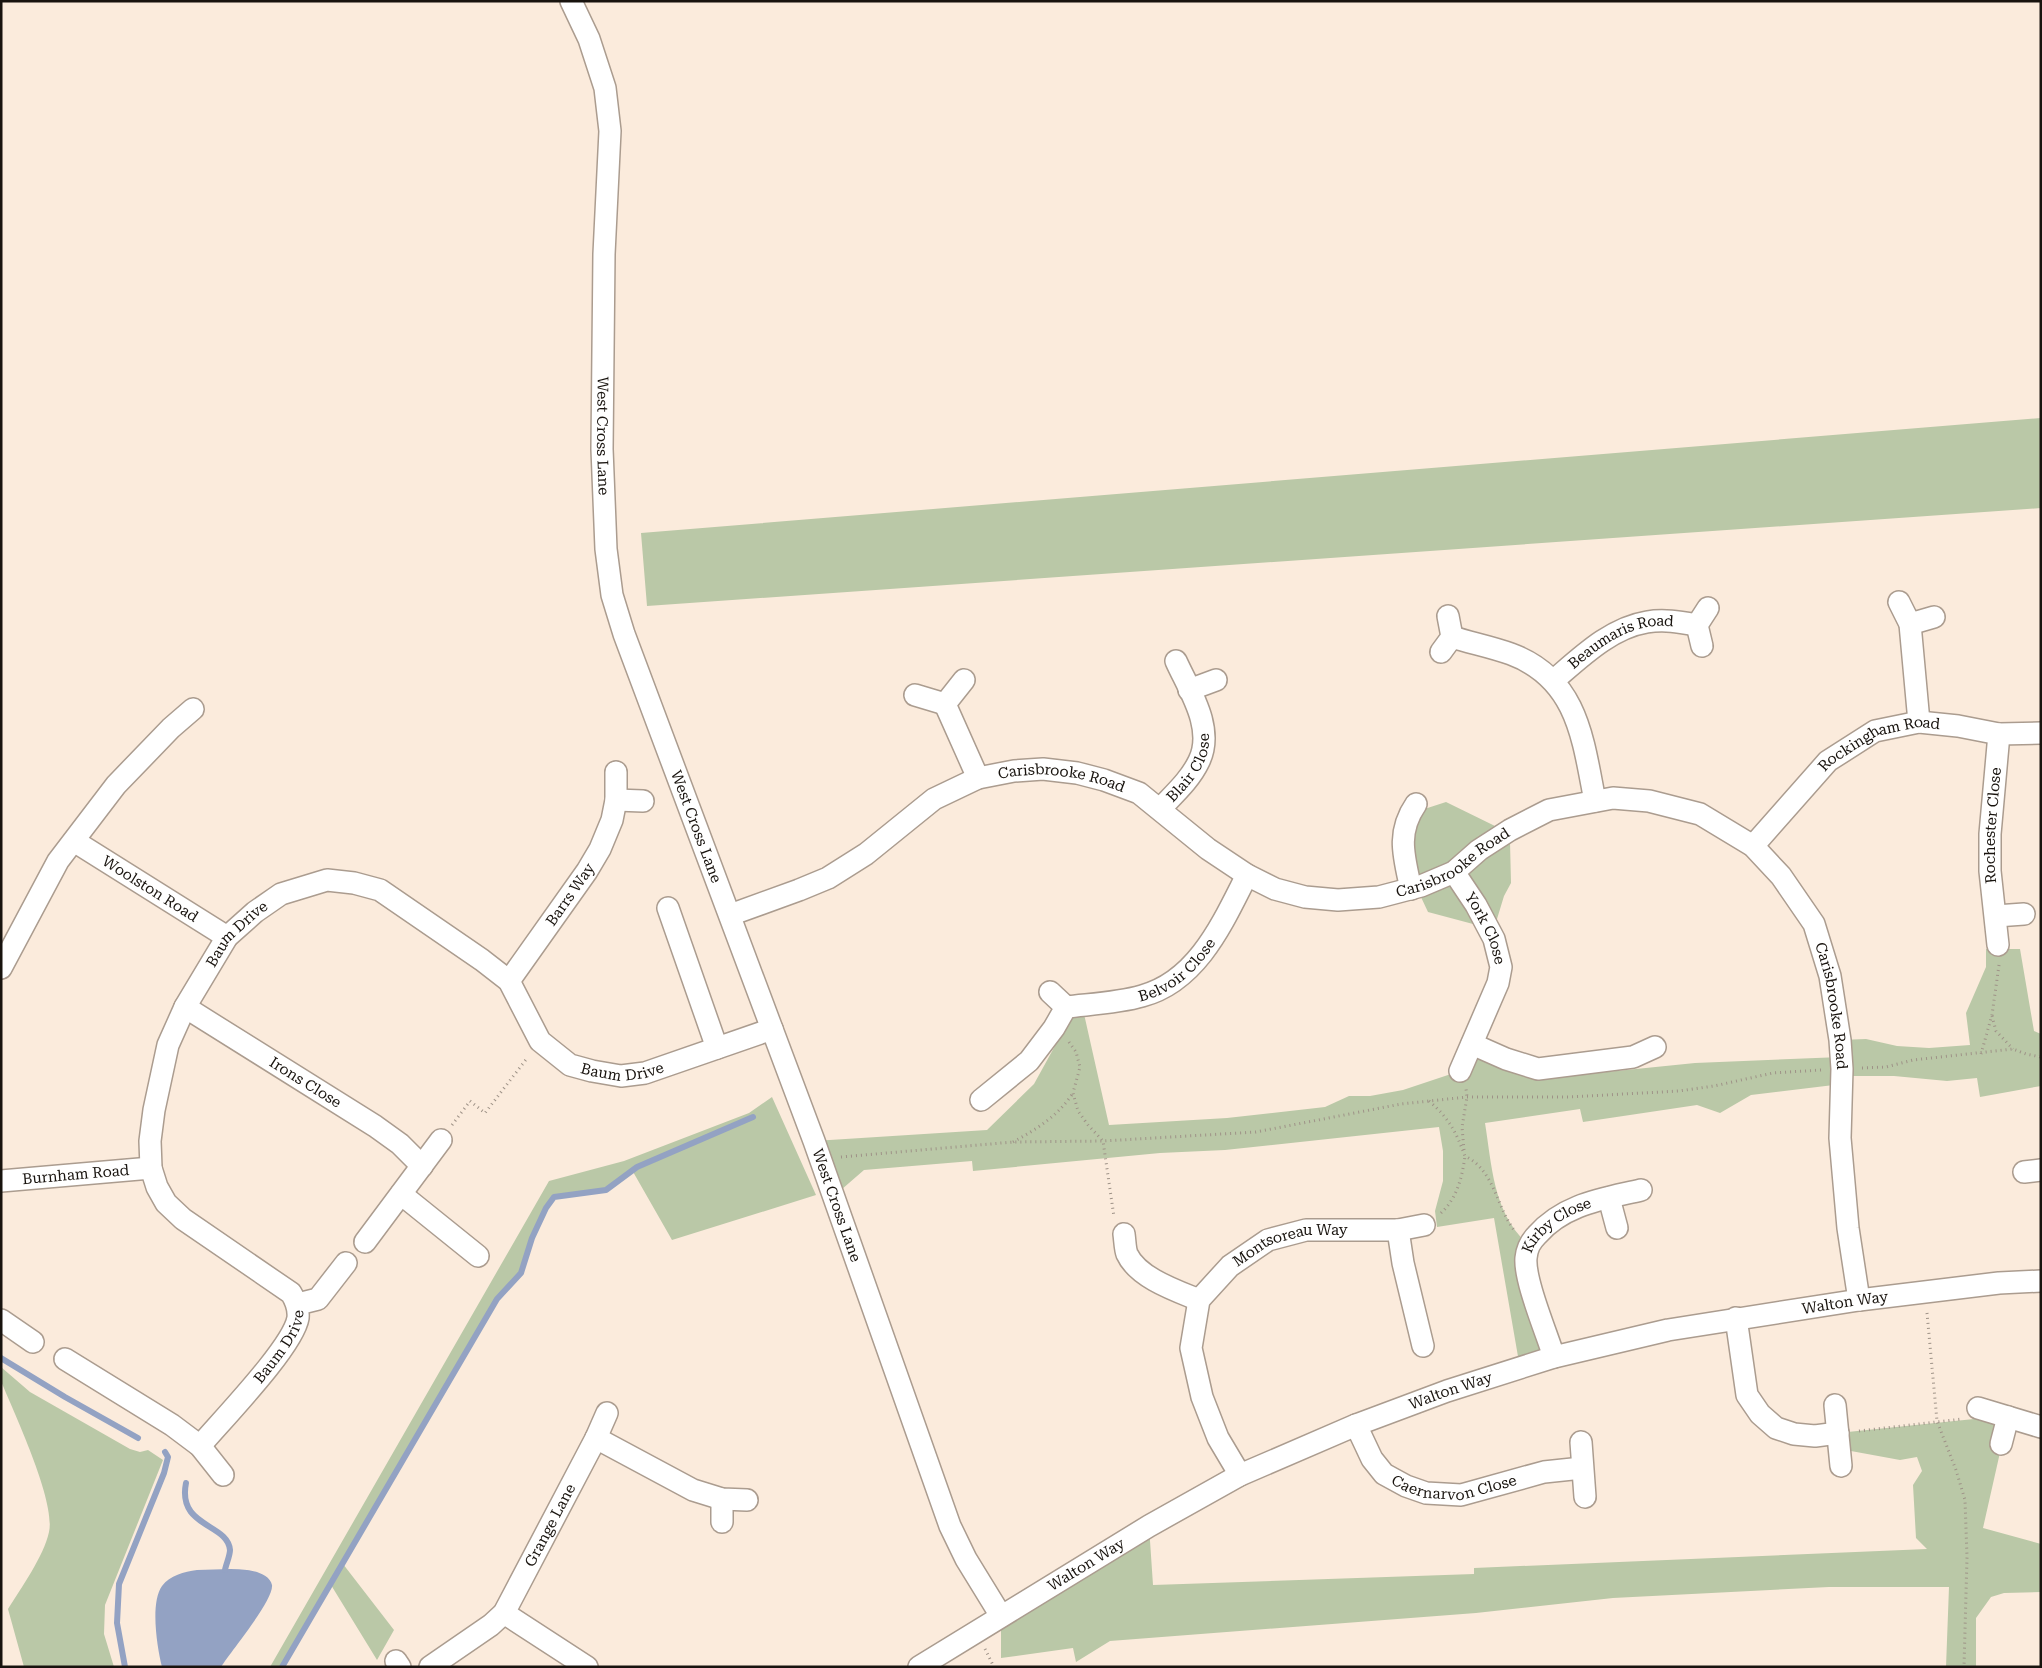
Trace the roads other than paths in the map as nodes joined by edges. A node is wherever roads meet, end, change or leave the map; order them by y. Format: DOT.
graph roads {
  1 [pos="571,1"];
  2 [pos="1899,602"];
  3 [pos="1448,616"];
  4 [pos="1934,617"];
  5 [pos="1910,624"];
  6 [pos="1702,646"];
  7 [pos="1176,661"];
  8 [pos="964,680"];
  9 [pos="1216,680"];
  10 [pos="1553,681"];
  11 [pos="1189,690"];
  12 [pos="915,695"];
  13 [pos="945,704"];
  14 [pos="193,709"];
  15 [pos="1919,722"];
  16 [pos="2041,733"];
  17 [pos="1999,734"];
  18 [pos="616,772"];
  19 [pos="978,778"];
  20 [pos="616,800"];
  21 [pos="1595,801"];
  22 [pos="642,802"];
  23 [pos="1416,804"];
  24 [pos="1160,809"];
  25 [pos="74,841"];
  26 [pos="1753,846"];
  27 [pos="1454,872"];
  28 [pos="1247,875"];
  29 [pos="1412,889"];
  30 [pos="668,908"];
  31 [pos="2024,914"];
  32 [pos="730,915"];
  33 [pos="1996,916"];
  34 [pos="227,937"];
  35 [pos="1998,945"];
  36 [pos="1,968"];
  37 [pos="509,981"];
  38 [pos="1050,992"];
  39 [pos="185,1007"];
  40 [pos="1066,1007"];
  41 [pos="772,1030"];
  42 [pos="1472,1044"];
  43 [pos="1655,1047"];
  44 [pos="717,1048"];
  45 [pos="1460,1071"];
  46 [pos="981,1100"];
  47 [pos="441,1140"];
  48 [pos="422,1166"];
  49 [pos="151,1168"];
  50 [pos="1,1181"];
  51 [pos="1641,1190"];
  52 [pos="401,1194"];
  53 [pos="1609,1198"];
  54 [pos="1424,1225"];
  55 [pos="1617,1228"];
  56 [pos="1398,1230"];
  57 [pos="1124,1234"];
  58 [pos="365,1242"];
  59 [pos="478,1256"];
  60 [pos="346,1263"];
  61 [pos="2041,1280"];
  62 [pos="1200,1300"];
  63 [pos="1859,1300"];
  64 [pos="298,1304"];
  65 [pos="1736,1318"];
  66 [pos="1,1320"];
  67 [pos="33,1342"];
  68 [pos="1423,1346"];
  69 [pos="1554,1357"];
  70 [pos="65,1359"];
  71 [pos="1835,1405"];
  72 [pos="1978,1408"];
  73 [pos="607,1413"];
  74 [pos="2008,1417"];
  75 [pos="1356,1425"];
  76 [pos="2041,1427"];
  77 [pos="1838,1433"];
  78 [pos="596,1438"];
  79 [pos="1581,1442"];
  80 [pos="2001,1444"];
  81 [pos="200,1446"];
  82 [pos="1841,1466"];
  83 [pos="1582,1468"];
  84 [pos="223,1475"];
  85 [pos="1240,1475"];
  86 [pos="1585,1498"];
  87 [pos="722,1499"];
  88 [pos="747,1500"];
  89 [pos="722,1522"];
  90 [pos="504,1613"];
  91 [pos="1001,1616"];
  92 [pos="430,1667"];
  93 [pos="587,1667"];
  94 [pos="919,1667"];
  1 -- 32 [label="street, West Cross Lane"];
  2 -- 5 [label="street"];
  3 -- 10 [label="street, Beaumaris Road"];
  4 -- 5 [label="street"];
  5 -- 15 [label="street"];
  6 -- 10 [label="street, Beaumaris Road"];
  7 -- 11 [label="street, Blair Close"];
  8 -- 13 [label="street"];
  9 -- 11 [label="street"];
  10 -- 21 [label="street, Beaumaris Road"];
  11 -- 24 [label="street, Blair Close"];
  12 -- 13 [label="street"];
  13 -- 19 [label="street"];
  14 -- 25 [label="street"];
  15 -- 17 [label="street, Rockingham Road"];
  15 -- 26 [label="street, Rockingham Road"];
  16 -- 17 [label="street, Rockingham Road"];
  17 -- 33 [label="street, Rochester Close"];
  18 -- 20 [label="street, Barrs Way"];
  19 -- 24 [label="street, Carisbrooke Road"];
  19 -- 32 [label="street, Carisbrooke Road"];
  20 -- 22 [label="street"];
  20 -- 37 [label="street, Barrs Way"];
  21 -- 26 [label="street, Carisbrooke Road"];
  21 -- 27 [label="street, Carisbrooke Road"];
  23 -- 29 [label="street"];
  24 -- 28 [label="street, Carisbrooke Road"];
  25 -- 34 [label="street, Woolston Road"];
  25 -- 36 [label="street"];
  26 -- 63 [label="street, Carisbrooke Road"];
  27 -- 29 [label="street, Carisbrooke Road"];
  27 -- 42 [label="street, York Close"];
  28 -- 29 [label="street, Carisbrooke Road"];
  28 -- 40 [label="street, Belvoir Close"];
  30 -- 44 [label="street"];
  31 -- 33 [label="street"];
  32 -- 41 [label="street, West Cross Lane"];
  33 -- 35 [label="street, Rochester Close"];
  34 -- 37 [label="street, Baum Drive"];
  34 -- 39 [label="street, Baum Drive"];
  37 -- 44 [label="street, Baum Drive"];
  38 -- 40 [label="street"];
  39 -- 48 [label="street, Irons Close"];
  39 -- 49 [label="street, Baum Drive"];
  40 -- 46 [label="street"];
  41 -- 44 [label="street, Baum Drive"];
  41 -- 91 [label="street, West Cross Lane"];
  42 -- 43 [label="street"];
  42 -- 45 [label="street, York Close"];
  47 -- 48 [label="street"];
  48 -- 52 [label="street"];
  49 -- 50 [label="street, Burnham Road"];
  49 -- 64 [label="street, Baum Drive"];
  51 -- 53 [label="street, Kirby Close"];
  52 -- 58 [label="street"];
  52 -- 59 [label="street"];
  53 -- 55 [label="street, Kirby Close"];
  53 -- 69 [label="street, Kirby Close"];
  54 -- 56 [label="street, Montsoreau Way"];
  56 -- 62 [label="street, Montsoreau Way"];
  56 -- 68 [label="street"];
  57 -- 62 [label="street"];
  60 -- 64 [label="street"];
  61 -- 63 [label="street, Walton Way"];
  62 -- 85 [label="street"];
  63 -- 65 [label="street, Walton Way"];
  64 -- 81 [label="street, Baum Drive"];
  65 -- 69 [label="street, Walton Way"];
  65 -- 77 [label="street"];
  66 -- 67 [label="street"];
  69 -- 75 [label="street, Walton Way"];
  70 -- 81 [label="street"];
  71 -- 77 [label="street"];
  72 -- 74 [label="street"];
  73 -- 78 [label="street, Grange Lane"];
  74 -- 76 [label="street"];
  74 -- 80 [label="street"];
  75 -- 83 [label="street, Caernarvon Close"];
  75 -- 85 [label="street, Walton Way"];
  77 -- 82 [label="street"];
  78 -- 87 [label="street"];
  78 -- 90 [label="street, Grange Lane"];
  79 -- 83 [label="street"];
  81 -- 84 [label="street"];
  83 -- 86 [label="street"];
  85 -- 91 [label="street, Walton Way"];
  87 -- 88 [label="street"];
  87 -- 89 [label="street"];
  90 -- 92 [label="street, Grange Lane"];
  90 -- 93 [label="street"];
  91 -- 94 [label="street, Walton Way"];
}
